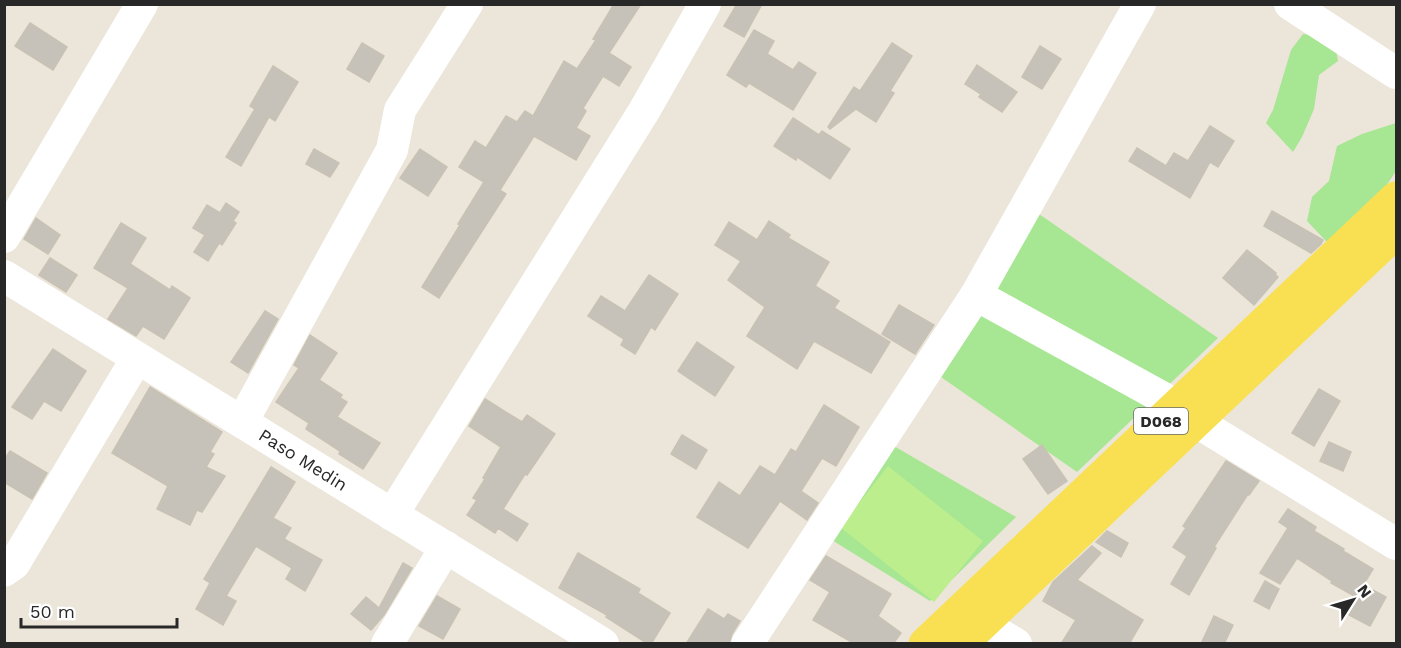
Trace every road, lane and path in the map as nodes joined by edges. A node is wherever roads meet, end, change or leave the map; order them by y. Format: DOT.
graph roads {
  1 [pos="142,4"];
  2 [pos="467,4"];
  3 [pos="705,4"];
  4 [pos="1140,4"];
  5 [pos="1290,4"];
  6 [pos="1396,73"];
  7 [pos="1396,198"];
  8 [pos="1396,232"];
  9 [pos="4,237"];
  10 [pos="4,276"];
  11 [pos="976,295"];
  12 [pos="137,358"];
  13 [pos="1187,414"];
  14 [pos="242,422"];
  15 [pos="392,515"];
  16 [pos="1396,544"];
  17 [pos="446,547"];
  18 [pos="4,571"];
  19 [pos="968,626"];
  20 [pos="387,644"];
  21 [pos="603,644"];
  22 [pos="747,644"];
  23 [pos="925,644"];
  24 [pos="1016,644"];
  1 -- 9 [label="street"];
  2 -- 14 [label="street"];
  3 -- 15 [label="street"];
  4 -- 11 [label="street"];
  5 -- 6 [label="street"];
  7 -- 13 [label="main road, D068"];
  8 -- 13 [label="main road, D068"];
  10 -- 12 [label="street, Paso Medin"];
  11 -- 13 [label="street"];
  11 -- 22 [label="street"];
  12 -- 14 [label="street, Paso Medin"];
  12 -- 18 [label="street"];
  13 -- 16 [label="street"];
  13 -- 19 [label="main road, D068"];
  14 -- 15 [label="street, Paso Medin"];
  15 -- 17 [label="street, Paso Medin"];
  17 -- 20 [label="street"];
  17 -- 21 [label="street, Paso Medin"];
  19 -- 23 [label="main road, D068"];
  19 -- 24 [label="street"];
}
